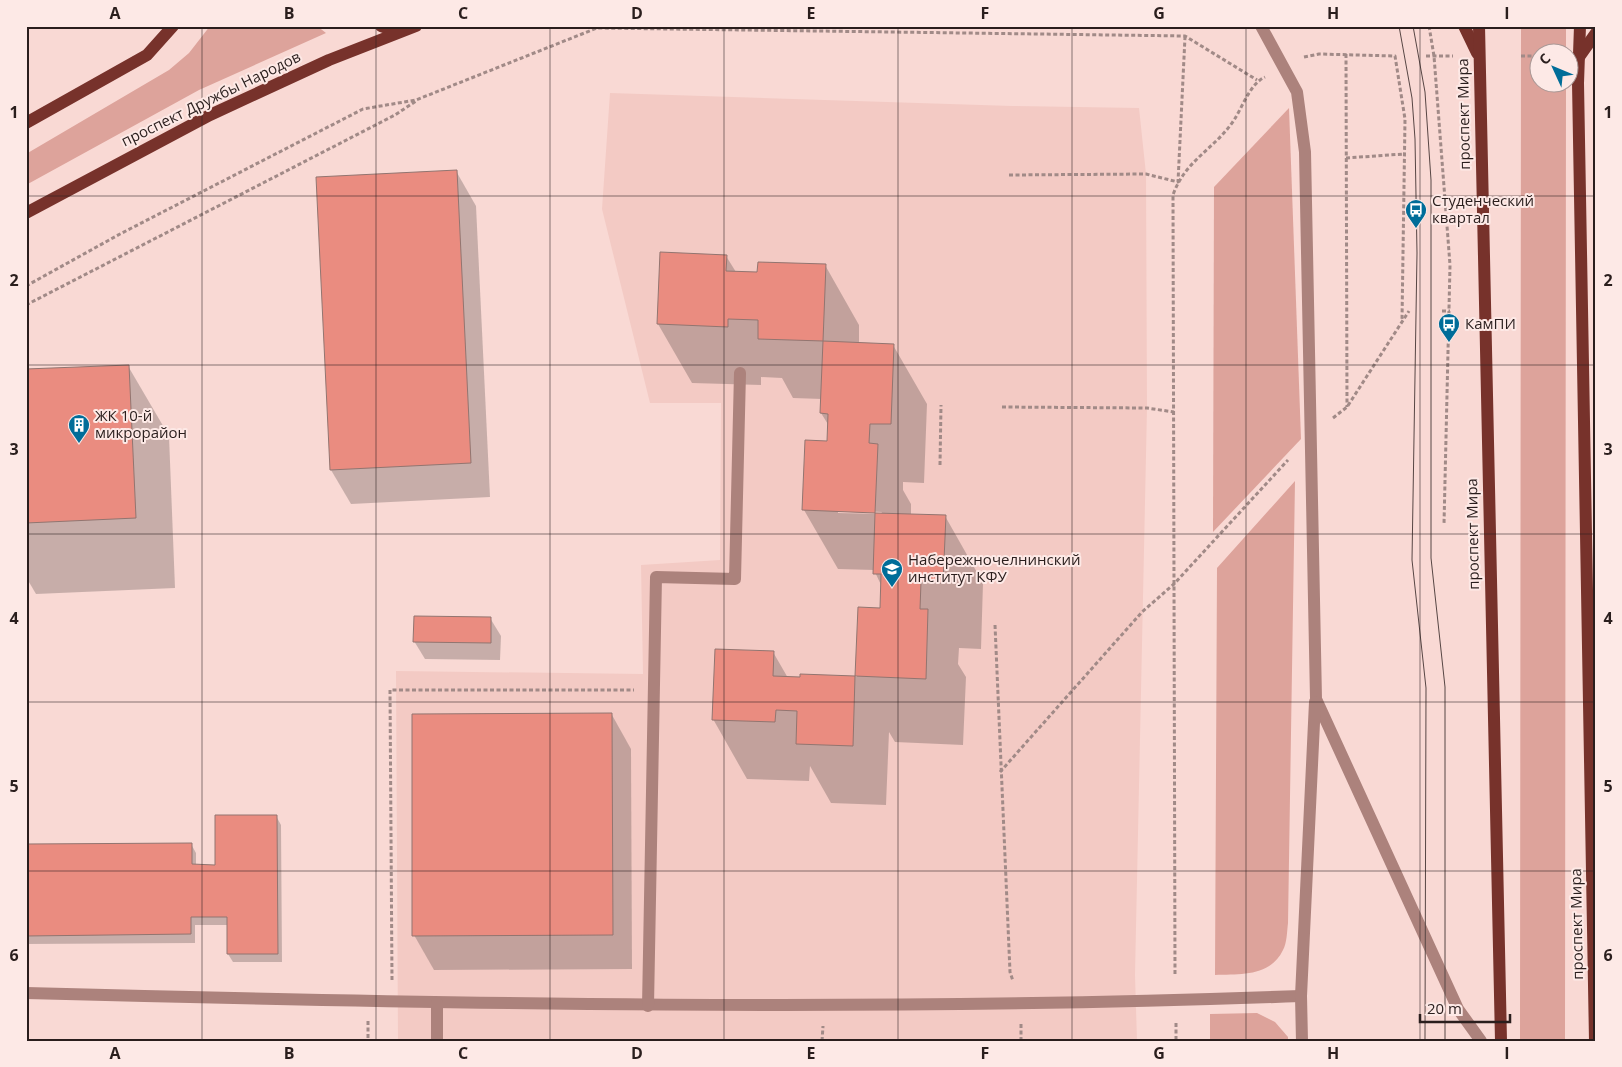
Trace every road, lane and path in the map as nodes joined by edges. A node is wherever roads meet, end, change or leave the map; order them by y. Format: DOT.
graph roads {
  1 [pos="173,26"];
  2 [pos="380,26"];
  3 [pos="416,26"];
  4 [pos="1261,26"];
  5 [pos="1429,26"];
  6 [pos="1464,26"];
  7 [pos="1479,26"];
  8 [pos="1580,26"];
  9 [pos="399,32"];
  10 [pos="1596,33"];
  11 [pos="1185,36"];
  12 [pos="1579,42"];
  13 [pos="1346,54"];
  14 [pos="1426,56"];
  15 [pos="1434,56"];
  16 [pos="1454,56"];
  17 [pos="1479,56"];
  18 [pos="1521,56"];
  19 [pos="1530,56"];
  20 [pos="1580,56"];
  21 [pos="1285,68"];
  22 [pos="1257,80"];
  23 [pos="1580,92"];
  24 [pos="416,100"];
  25 [pos="26,123"];
  26 [pos="1404,154"];
  27 [pos="1346,158"];
  28 [pos="1009,176"];
  29 [pos="1178,182"];
  30 [pos="26,213"];
  31 [pos="26,286"];
  32 [pos="26,305"];
  33 [pos="1409,312"];
  34 [pos="1442,312"];
  35 [pos="1450,312"];
  36 [pos="1402,320"];
  37 [pos="740,373"];
  38 [pos="941,405"];
  39 [pos="1002,407"];
  40 [pos="1347,407"];
  41 [pos="1174,412"];
  42 [pos="1311,435"];
  43 [pos="940,465"];
  44 [pos="1444,524"];
  45 [pos="1174,584"];
  46 [pos="995,626"];
  47 [pos="654,690"];
  48 [pos="1316,699"];
  49 [pos="1000,772"];
  50 [pos="1176,974"];
  51 [pos="26,993"];
  52 [pos="1302,996"];
  53 [pos="393,1002"];
  54 [pos="1021,1002"];
  55 [pos="437,1003"];
  56 [pos="648,1006"];
  57 [pos="1176,1023"];
  58 [pos="437,1041"];
  59 [pos="1021,1041"];
  60 [pos="1176,1041"];
  61 [pos="1302,1041"];
  62 [pos="1481,1041"];
  63 [pos="1501,1041"];
  64 [pos="1595,1041"];
  1 -- 25 [label="main road"];
  2 -- 9 [label="main road"];
  3 -- 9 [label="main road, проспект Дружбы Народов"];
  4 -- 21 [label="street"];
  5 -- 15 [label="path"];
  6 -- 17 [label="main road"];
  7 -- 17 [label="main road, проспект Мира"];
  8 -- 12 [label="main road, проспект Мира"];
  9 -- 30 [label="main road, проспект Дружбы Народов"];
  10 -- 20 [label="main road"];
  11 -- 22 [label="path"];
  11 -- 24 [label="path"];
  11 -- 29 [label="path"];
  13 -- 21 [label="path"];
  13 -- 26 [label="path"];
  13 -- 27 [label="path"];
  14 -- 15 [label="path"];
  15 -- 16 [label="path"];
  15 -- 35 [label="path"];
  17 -- 63 [label="main road, проспект Мира"];
  18 -- 19 [label="path"];
  21 -- 22 [label="path"];
  21 -- 42 [label="street"];
  22 -- 29 [label="path"];
  23 -- 64 [label="main road, проспект Мира"];
  24 -- 31 [label="path"];
  24 -- 32 [label="path"];
  26 -- 27 [label="path"];
  26 -- 36 [label="path"];
  27 -- 40 [label="path"];
  28 -- 29 [label="path"];
  29 -- 41 [label="path"];
  33 -- 36 [label="path"];
  34 -- 35 [label="path"];
  35 -- 44 [label="path"];
  36 -- 40 [label="path"];
  37 -- 47 [label="street"];
  38 -- 43 [label="path"];
  39 -- 41 [label="path"];
  40 -- 42 [label="path"];
  41 -- 45 [label="path"];
  42 -- 45 [label="path"];
  42 -- 48 [label="street"];
  45 -- 49 [label="path"];
  45 -- 50 [label="path"];
  46 -- 49 [label="path"];
  47 -- 53 [label="path"];
  47 -- 56 [label="street"];
  48 -- 52 [label="street"];
  48 -- 62 [label="street"];
  49 -- 54 [label="path"];
  51 -- 53 [label="street"];
  52 -- 54 [label="street"];
  52 -- 61 [label="street"];
  53 -- 55 [label="street"];
  54 -- 56 [label="street"];
  54 -- 59 [label="path"];
  55 -- 56 [label="street"];
  55 -- 58 [label="street"];
  57 -- 60 [label="path"];
}
